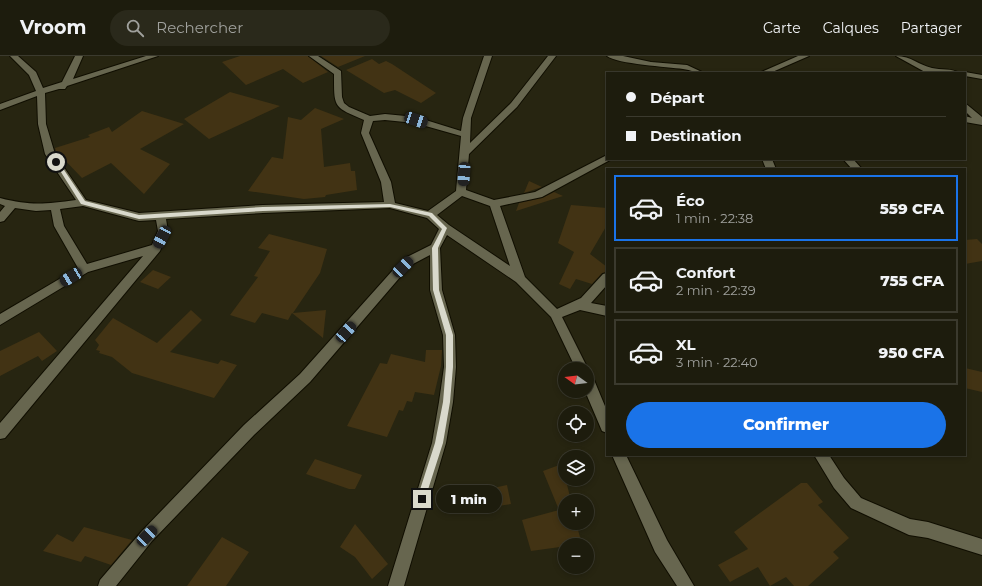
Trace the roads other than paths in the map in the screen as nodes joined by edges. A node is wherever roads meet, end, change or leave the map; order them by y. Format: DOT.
graph roads {
  1 [pos="79,56"];
  2 [pos="154,56"];
  3 [pos="313,56"];
  4 [pos="488,56"];
  5 [pos="552,56"];
  6 [pos="611,56"];
  7 [pos="805,56"];
  8 [pos="900,56"];
  9 [pos="916,56"];
  10 [pos="16,57"];
  11 [pos="929,71"];
  12 [pos="698,72"];
  13 [pos="765,72"];
  14 [pos="942,72"];
  15 [pos="966,74"];
  16 [pos="982,77"];
  17 [pos="62,87"];
  18 [pos="41,92"];
  19 [pos="0,107"];
  20 [pos="966,107"];
  21 [pos="369,119"];
  22 [pos="966,119"];
  23 [pos="982,122"];
  24 [pos="466,135"];
  25 [pos="465,152"];
  26 [pos="606,159"];
  27 [pos="849,160"];
  28 [pos="856,168"];
  29 [pos="461,192"];
  30 [pos="0,201"];
  31 [pos="83,203"];
  32 [pos="13,204"];
  33 [pos="494,204"];
  34 [pos="390,206"];
  35 [pos="55,207"];
  36 [pos="430,215"];
  37 [pos="160,216"];
  38 [pos="0,218"];
  39 [pos="445,228"];
  40 [pos="156,248"];
  41 [pos="435,248"];
  42 [pos="84,269"];
  43 [pos="606,278"];
  44 [pos="520,279"];
  45 [pos="579,305"];
  46 [pos="606,311"];
  47 [pos="555,314"];
  48 [pos="0,320"];
  49 [pos="579,362"];
  50 [pos="594,396"];
  51 [pos="606,425"];
  52 [pos="0,433"];
  53 [pos="619,456"];
  54 [pos="823,456"];
  55 [pos="982,547"];
  56 [pos="106,586"];
  57 [pos="396,586"];
  58 [pos="686,586"];
  1 -- 17 [label="street"];
  2 -- 17 [label="street"];
  3 -- 21 [label="street"];
  4 -- 24 [label="street"];
  5 -- 25 [label="street"];
  6 -- 12 [label="street"];
  7 -- 13 [label="street"];
  8 -- 11 [label="street"];
  9 -- 11 [label="street"];
  10 -- 18 [label="street"];
  11 -- 14 [label="street"];
  15 -- 16 [label="street"];
  17 -- 18 [label="street"];
  18 -- 19 [label="street"];
  18 -- 31 [label="street"];
  20 -- 23 [label="street"];
  21 -- 24 [label="street"];
  21 -- 34 [label="street"];
  22 -- 23 [label="street"];
  24 -- 25 [label="street"];
  25 -- 29 [label="street"];
  26 -- 33 [label="street"];
  27 -- 28 [label="street"];
  29 -- 33 [label="street"];
  29 -- 36 [label="street"];
  30 -- 32 [label="street"];
  31 -- 35 [label="street"];
  31 -- 37 [label="street"];
  32 -- 35 [label="street"];
  32 -- 38 [label="street"];
  33 -- 44 [label="street"];
  34 -- 36 [label="street"];
  34 -- 37 [label="street"];
  35 -- 42 [label="street"];
  36 -- 39 [label="street"];
  37 -- 40 [label="street"];
  39 -- 41 [label="street"];
  39 -- 44 [label="street"];
  40 -- 42 [label="street"];
  40 -- 52 [label="street"];
  41 -- 56 [label="street"];
  41 -- 57 [label="street"];
  42 -- 48 [label="street"];
  43 -- 45 [label="street"];
  44 -- 47 [label="street"];
  45 -- 46 [label="street"];
  45 -- 47 [label="street"];
  47 -- 49 [label="street"];
  50 -- 51 [label="street"];
  53 -- 58 [label="street"];
  54 -- 55 [label="street"];
}
